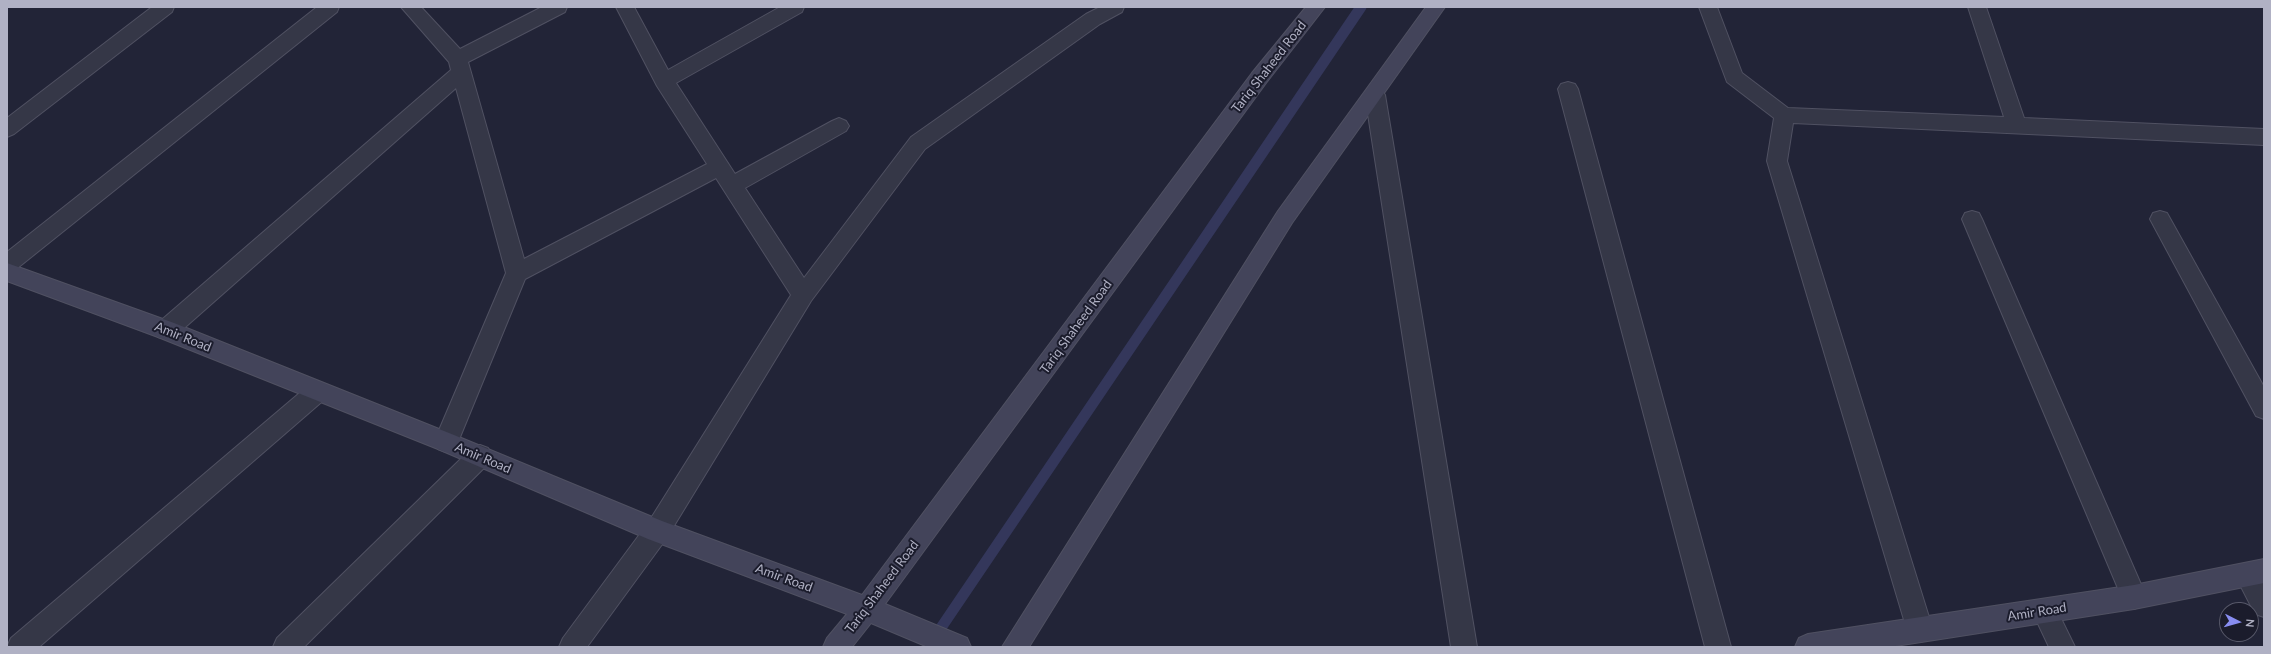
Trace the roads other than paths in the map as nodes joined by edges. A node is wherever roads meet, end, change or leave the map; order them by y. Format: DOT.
graph roads {
  1 [pos="165,7"];
  2 [pos="330,7"];
  3 [pos="410,7"];
  4 [pos="558,7"];
  5 [pos="624,7"];
  6 [pos="795,7"];
  7 [pos="1115,7"];
  8 [pos="1316,7"];
  9 [pos="1436,7"];
  10 [pos="1708,7"];
  11 [pos="1977,7"];
  12 [pos="1091,13"];
  13 [pos="460,65"];
  14 [pos="664,81"];
  15 [pos="1568,89"];
  16 [pos="1375,95"];
  17 [pos="1784,115"];
  18 [pos="839,126"];
  19 [pos="2017,126"];
  20 [pos="7,129"];
  21 [pos="2264,137"];
  22 [pos="719,167"];
  23 [pos="732,185"];
  24 [pos="1972,219"];
  25 [pos="2160,219"];
  26 [pos="7,264"];
  27 [pos="7,272"];
  28 [pos="517,273"];
  29 [pos="803,295"];
  30 [pos="166,330"];
  31 [pos="317,392"];
  32 [pos="2264,408"];
  33 [pos="446,442"];
  34 [pos="480,456"];
  35 [pos="657,531"];
  36 [pos="2255,573"];
  37 [pos="2134,597"];
  38 [pos="2264,605"];
  39 [pos="2044,611"];
  40 [pos="875,612"];
  41 [pos="1920,630"];
  42 [pos="1819,646"];
  43 [pos="20,647"];
  44 [pos="286,647"];
  45 [pos="572,647"];
  46 [pos="836,647"];
  47 [pos="958,647"];
  48 [pos="1015,647"];
  49 [pos="1464,647"];
  50 [pos="1718,647"];
  51 [pos="2062,647"];
  1 -- 20 [label="street"];
  2 -- 26 [label="street"];
  3 -- 13 [label="street"];
  4 -- 13 [label="street"];
  5 -- 14 [label="street"];
  6 -- 14 [label="street"];
  7 -- 12 [label="street"];
  8 -- 40 [label="main road, Tariq Shaheed Road"];
  9 -- 16 [label="main road"];
  10 -- 17 [label="street"];
  11 -- 19 [label="street"];
  12 -- 29 [label="street"];
  13 -- 28 [label="street"];
  13 -- 30 [label="street"];
  14 -- 22 [label="street"];
  15 -- 50 [label="street"];
  16 -- 48 [label="main road"];
  16 -- 49 [label="street"];
  17 -- 19 [label="street"];
  17 -- 41 [label="street"];
  18 -- 23 [label="street"];
  19 -- 21 [label="street"];
  22 -- 23 [label="street"];
  22 -- 28 [label="street"];
  23 -- 29 [label="street"];
  24 -- 37 [label="street"];
  25 -- 32 [label="street"];
  27 -- 30 [label="main road, Amir Road"];
  28 -- 33 [label="street"];
  29 -- 35 [label="street"];
  30 -- 31 [label="main road, Amir Road"];
  31 -- 33 [label="main road, Amir Road"];
  31 -- 43 [label="street"];
  33 -- 34 [label="main road, Amir Road"];
  34 -- 35 [label="main road, Amir Road"];
  34 -- 44 [label="street"];
  35 -- 40 [label="main road, Amir Road"];
  35 -- 45 [label="street"];
  36 -- 37 [label="main road, Amir Road"];
  36 -- 38 [label="street"];
  37 -- 39 [label="main road, Amir Road"];
  39 -- 41 [label="main road, Amir Road"];
  39 -- 51 [label="street"];
  40 -- 46 [label="main road, Tariq Shaheed Road"];
  40 -- 47 [label="main road, Amir Road"];
  41 -- 42 [label="main road, Amir Road"];
}
